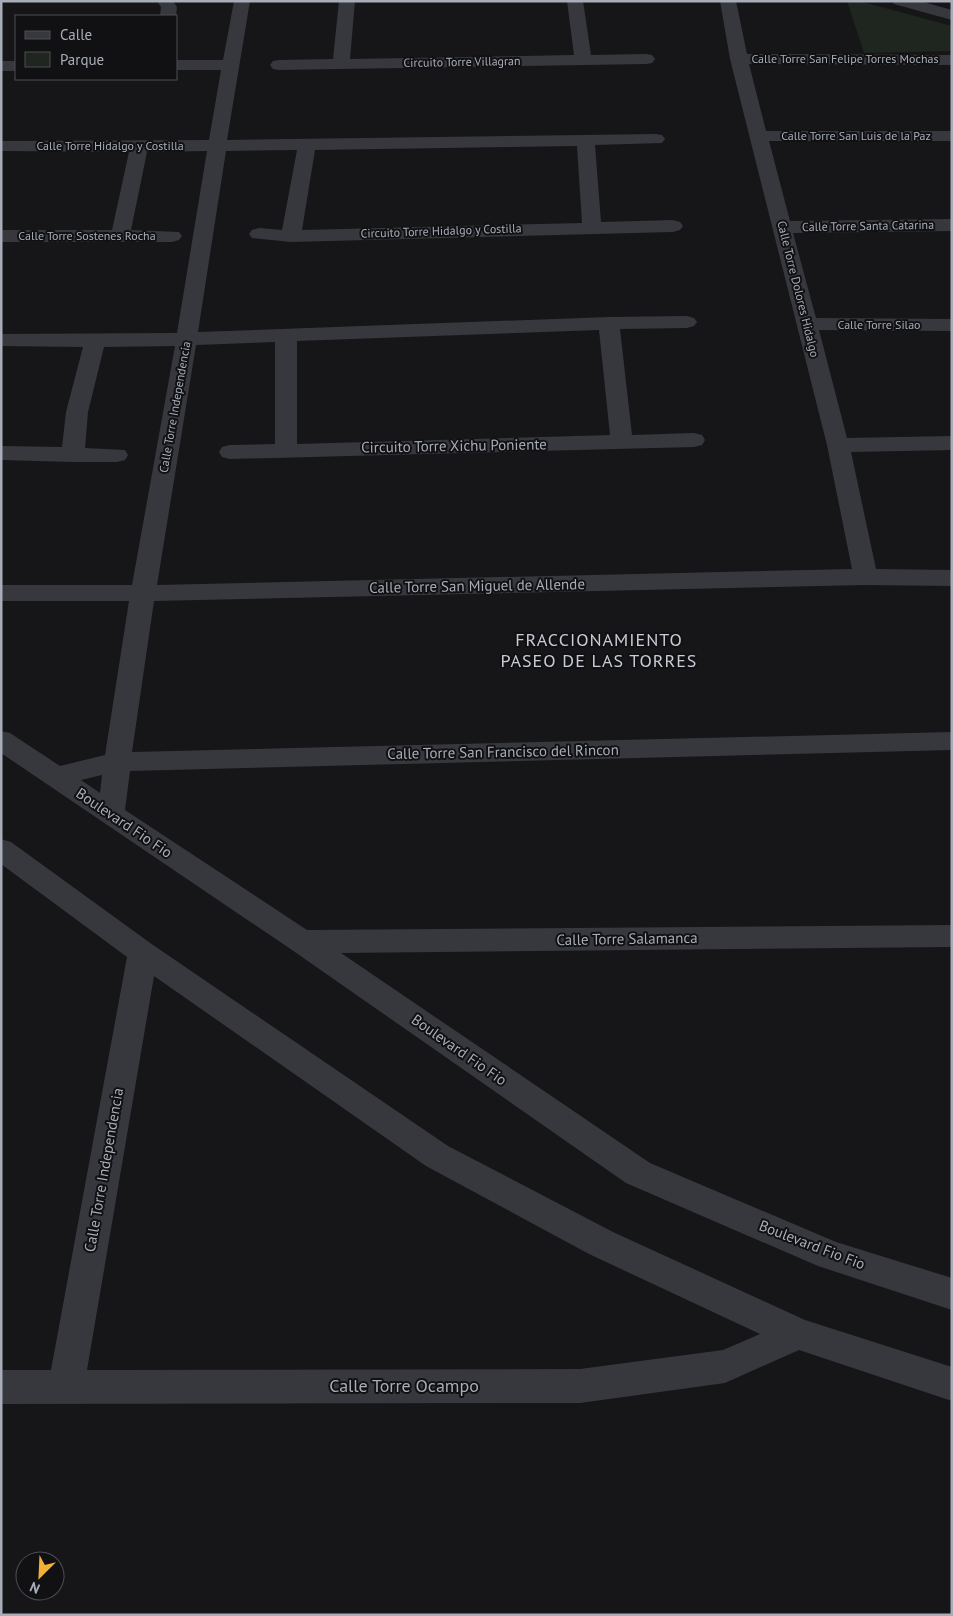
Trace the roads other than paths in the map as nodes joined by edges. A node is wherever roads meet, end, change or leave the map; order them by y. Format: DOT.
graph roads {
  1 [pos="242,1"];
  2 [pos="347,1"];
  3 [pos="575,1"];
  4 [pos="728,1"];
  5 [pos="900,1"];
  6 [pos="952,15"];
  7 [pos="646,59"];
  8 [pos="739,59"];
  9 [pos="583,60"];
  10 [pos="952,60"];
  11 [pos="341,64"];
  12 [pos="178,65"];
  13 [pos="230,65"];
  14 [pos="279,65"];
  15 [pos="1,66"];
  16 [pos="15,66"];
  17 [pos="760,136"];
  18 [pos="952,136"];
  19 [pos="656,139"];
  20 [pos="586,141"];
  21 [pos="307,143"];
  22 [pos="1,146"];
  23 [pos="218,146"];
  24 [pos="138,147"];
  25 [pos="952,225"];
  26 [pos="673,226"];
  27 [pos="592,227"];
  28 [pos="784,227"];
  29 [pos="259,234"];
  30 [pos="1,236"];
  31 [pos="120,236"];
  32 [pos="172,236"];
  33 [pos="291,236"];
  34 [pos="687,322"];
  35 [pos="609,323"];
  36 [pos="806,324"];
  37 [pos="952,325"];
  38 [pos="286,335"];
  39 [pos="187,338"];
  40 [pos="1,340"];
  41 [pos="95,341"];
  42 [pos="694,440"];
  43 [pos="622,442"];
  44 [pos="952,443"];
  45 [pos="838,445"];
  46 [pos="286,450"];
  47 [pos="230,452"];
  48 [pos="1,454"];
  49 [pos="73,455"];
  50 [pos="117,455"];
  51 [pos="866,577"];
  52 [pos="952,578"];
  53 [pos="1,593"];
  54 [pos="143,593"];
  55 [pos="1,740"];
  56 [pos="952,741"];
  57 [pos="117,762"];
  58 [pos="56,776"];
  59 [pos="111,814"];
  60 [pos="1,849"];
  61 [pos="952,936"];
  62 [pos="302,942"];
  63 [pos="143,953"];
  64 [pos="952,1294"];
  65 [pos="798,1334"];
  66 [pos="952,1384"];
  67 [pos="1,1387"];
  68 [pos="66,1387"];
  1 -- 13 [label="street, Calle Torre Independencia"];
  2 -- 11 [label="street"];
  3 -- 9 [label="street"];
  4 -- 8 [label="street, Calle Torre Dolores Hidalgo"];
  5 -- 6 [label="street"];
  7 -- 9 [label="street, Circuito Torre Villagran"];
  8 -- 10 [label="street, Calle Torre San Felipe Torres Mochas"];
  8 -- 17 [label="street, Calle Torre Dolores Hidalgo"];
  9 -- 11 [label="street, Circuito Torre Villagran"];
  11 -- 14 [label="street, Circuito Torre Villagran"];
  12 -- 13 [label="street"];
  13 -- 23 [label="street, Calle Torre Independencia"];
  15 -- 16 [label="street"];
  17 -- 18 [label="street, Calle Torre San Luis de la Paz"];
  17 -- 28 [label="street, Calle Torre Dolores Hidalgo"];
  19 -- 20 [label="street"];
  20 -- 21 [label="street"];
  20 -- 27 [label="street"];
  21 -- 23 [label="street"];
  21 -- 33 [label="street"];
  22 -- 24 [label="street, Calle Torre Hidalgo y Costilla"];
  23 -- 24 [label="street, Calle Torre Hidalgo y Costilla"];
  23 -- 39 [label="street, Calle Torre Independencia"];
  24 -- 31 [label="street"];
  25 -- 28 [label="street, Calle Torre Santa Catarina"];
  26 -- 27 [label="street, Circuito Torre Hidalgo y Costilla"];
  27 -- 33 [label="street, Circuito Torre Hidalgo y Costilla"];
  28 -- 36 [label="street, Calle Torre Dolores Hidalgo"];
  29 -- 33 [label="street, Circuito Torre Hidalgo y Costilla"];
  30 -- 31 [label="street, Calle Torre Sostenes Rocha"];
  31 -- 32 [label="street, Calle Torre Sostenes Rocha"];
  34 -- 35 [label="street"];
  35 -- 38 [label="street"];
  35 -- 43 [label="street"];
  36 -- 37 [label="street, Calle Torre Silao"];
  36 -- 45 [label="street, Calle Torre Dolores Hidalgo"];
  38 -- 39 [label="street"];
  38 -- 46 [label="street"];
  39 -- 41 [label="street"];
  39 -- 54 [label="street, Calle Torre Independencia"];
  40 -- 41 [label="street"];
  41 -- 49 [label="street"];
  42 -- 43 [label="street, Circuito Torre Xichu Poniente"];
  43 -- 46 [label="street, Circuito Torre Xichu Poniente"];
  44 -- 45 [label="street"];
  45 -- 51 [label="street, Calle Torre Dolores Hidalgo"];
  46 -- 47 [label="street, Circuito Torre Xichu Poniente"];
  48 -- 49 [label="street"];
  49 -- 50 [label="street"];
  51 -- 52 [label="street, Calle Torre San Miguel de Allende"];
  51 -- 54 [label="street, Calle Torre San Miguel de Allende"];
  53 -- 54 [label="street, Calle Torre San Miguel de Allende"];
  54 -- 57 [label="street, Calle Torre Independencia"];
  55 -- 58 [label="street, Boulevard Fio Fio"];
  56 -- 57 [label="street, Calle Torre San Francisco del Rincon"];
  57 -- 58 [label="street, Calle Torre San Francisco del Rincon"];
  57 -- 59 [label="street, Calle Torre Independencia"];
  58 -- 59 [label="street, Boulevard Fio Fio"];
  59 -- 62 [label="street, Boulevard Fio Fio"];
  60 -- 63 [label="street"];
  61 -- 62 [label="street, Calle Torre Salamanca"];
  62 -- 64 [label="street, Boulevard Fio Fio"];
  63 -- 65 [label="street"];
  63 -- 68 [label="street, Calle Torre Independencia"];
  65 -- 66 [label="street"];
  65 -- 68 [label="street, Calle Torre Ocampo"];
  67 -- 68 [label="street, Calle Torre Ocampo"];
}
